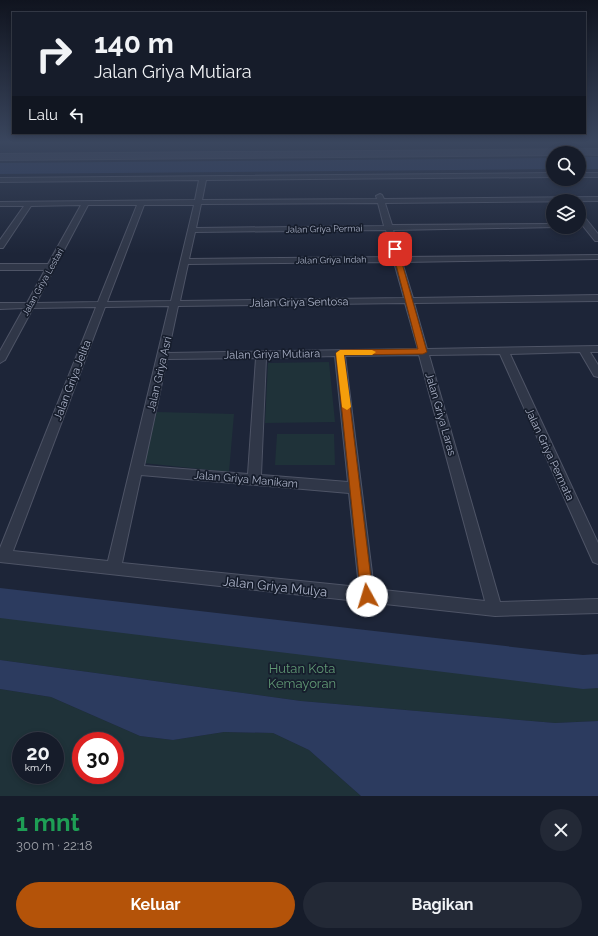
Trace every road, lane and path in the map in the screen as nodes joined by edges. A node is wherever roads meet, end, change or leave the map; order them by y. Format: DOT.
graph roads {
  1 [pos="173,179"];
  2 [pos="203,179"];
  3 [pos="0,180"];
  4 [pos="381,198"];
  5 [pos="598,198"];
  6 [pos="586,199"];
  7 [pos="546,200"];
  8 [pos="198,202"];
  9 [pos="86,203"];
  10 [pos="141,203"];
  11 [pos="0,204"];
  12 [pos="28,204"];
  13 [pos="546,226"];
  14 [pos="389,228"];
  15 [pos="586,229"];
  16 [pos="192,230"];
  17 [pos="598,239"];
  18 [pos="0,246"];
  19 [pos="598,257"];
  20 [pos="398,260"];
  21 [pos="184,262"];
  22 [pos="51,267"];
  23 [pos="0,268"];
  24 [pos="598,298"];
  25 [pos="409,300"];
  26 [pos="175,303"];
  27 [pos="102,304"];
  28 [pos="30,305"];
  29 [pos="0,306"];
  30 [pos="583,349"];
  31 [pos="598,349"];
  32 [pos="503,350"];
  33 [pos="423,352"];
  34 [pos="340,353"];
  35 [pos="261,354"];
  36 [pos="163,356"];
  37 [pos="0,360"];
  38 [pos="598,374"];
  39 [pos="137,470"];
  40 [pos="254,480"];
  41 [pos="356,488"];
  42 [pos="2,556"];
  43 [pos="598,558"];
  44 [pos="114,568"];
  45 [pos="367,596"];
  46 [pos="598,606"];
  47 [pos="495,609"];
  1 -- 3 [label="street"];
  2 -- 8 [label="street, Jalan Griya Asri"];
  4 -- 7 [label="street"];
  4 -- 8 [label="street"];
  4 -- 14 [label="street, Jalan Griya Laras"];
  5 -- 6 [label="street"];
  8 -- 10 [label="street"];
  8 -- 16 [label="street, Jalan Griya Asri"];
  9 -- 10 [label="street"];
  9 -- 12 [label="street"];
  9 -- 22 [label="street, Jalan Griya Lestari"];
  10 -- 27 [label="street, Jalan Griya Jelita"];
  11 -- 12 [label="street"];
  12 -- 18 [label="street"];
  13 -- 14 [label="street, Jalan Griya Permai"];
  14 -- 16 [label="street, Jalan Griya Permai"];
  14 -- 20 [label="street, Jalan Griya Laras"];
  15 -- 17 [label="street"];
  16 -- 21 [label="street, Jalan Griya Asri"];
  19 -- 20 [label="street, Jalan Griya Indah"];
  20 -- 21 [label="street, Jalan Griya Indah"];
  20 -- 25 [label="street, Jalan Griya Laras"];
  21 -- 26 [label="street, Jalan Griya Asri"];
  22 -- 23 [label="street"];
  22 -- 28 [label="street, Jalan Griya Lestari"];
  24 -- 25 [label="street, Jalan Griya Sentosa"];
  25 -- 26 [label="street, Jalan Griya Sentosa"];
  25 -- 33 [label="street, Jalan Griya Laras"];
  26 -- 27 [label="street, Jalan Griya Sentosa"];
  26 -- 36 [label="street, Jalan Griya Asri"];
  27 -- 28 [label="street, Jalan Griya Sentosa"];
  27 -- 42 [label="street, Jalan Griya Jelita"];
  28 -- 29 [label="street, Jalan Griya Sentosa"];
  28 -- 37 [label="street, Jalan Griya Lestari"];
  30 -- 31 [label="street, Jalan Griya Mutiara"];
  30 -- 32 [label="street, Jalan Griya Mutiara"];
  30 -- 38 [label="street"];
  32 -- 33 [label="street, Jalan Griya Mutiara"];
  32 -- 43 [label="street, Jalan Griya Permata"];
  33 -- 34 [label="street, Jalan Griya Mutiara"];
  33 -- 47 [label="street, Jalan Griya Laras"];
  34 -- 35 [label="street, Jalan Griya Mutiara"];
  34 -- 41 [label="street"];
  35 -- 36 [label="street, Jalan Griya Mutiara"];
  35 -- 40 [label="street"];
  36 -- 39 [label="street, Jalan Griya Asri"];
  39 -- 40 [label="street, Jalan Griya Manikam"];
  39 -- 44 [label="street, Jalan Griya Asri"];
  40 -- 41 [label="street, Jalan Griya Manikam"];
  41 -- 45 [label="street"];
  42 -- 44 [label="street, Jalan Griya Mulya"];
  44 -- 45 [label="street, Jalan Griya Mulya"];
  45 -- 47 [label="street, Jalan Griya Mulya"];
  46 -- 47 [label="street, Jalan Griya Mulya"];
}
